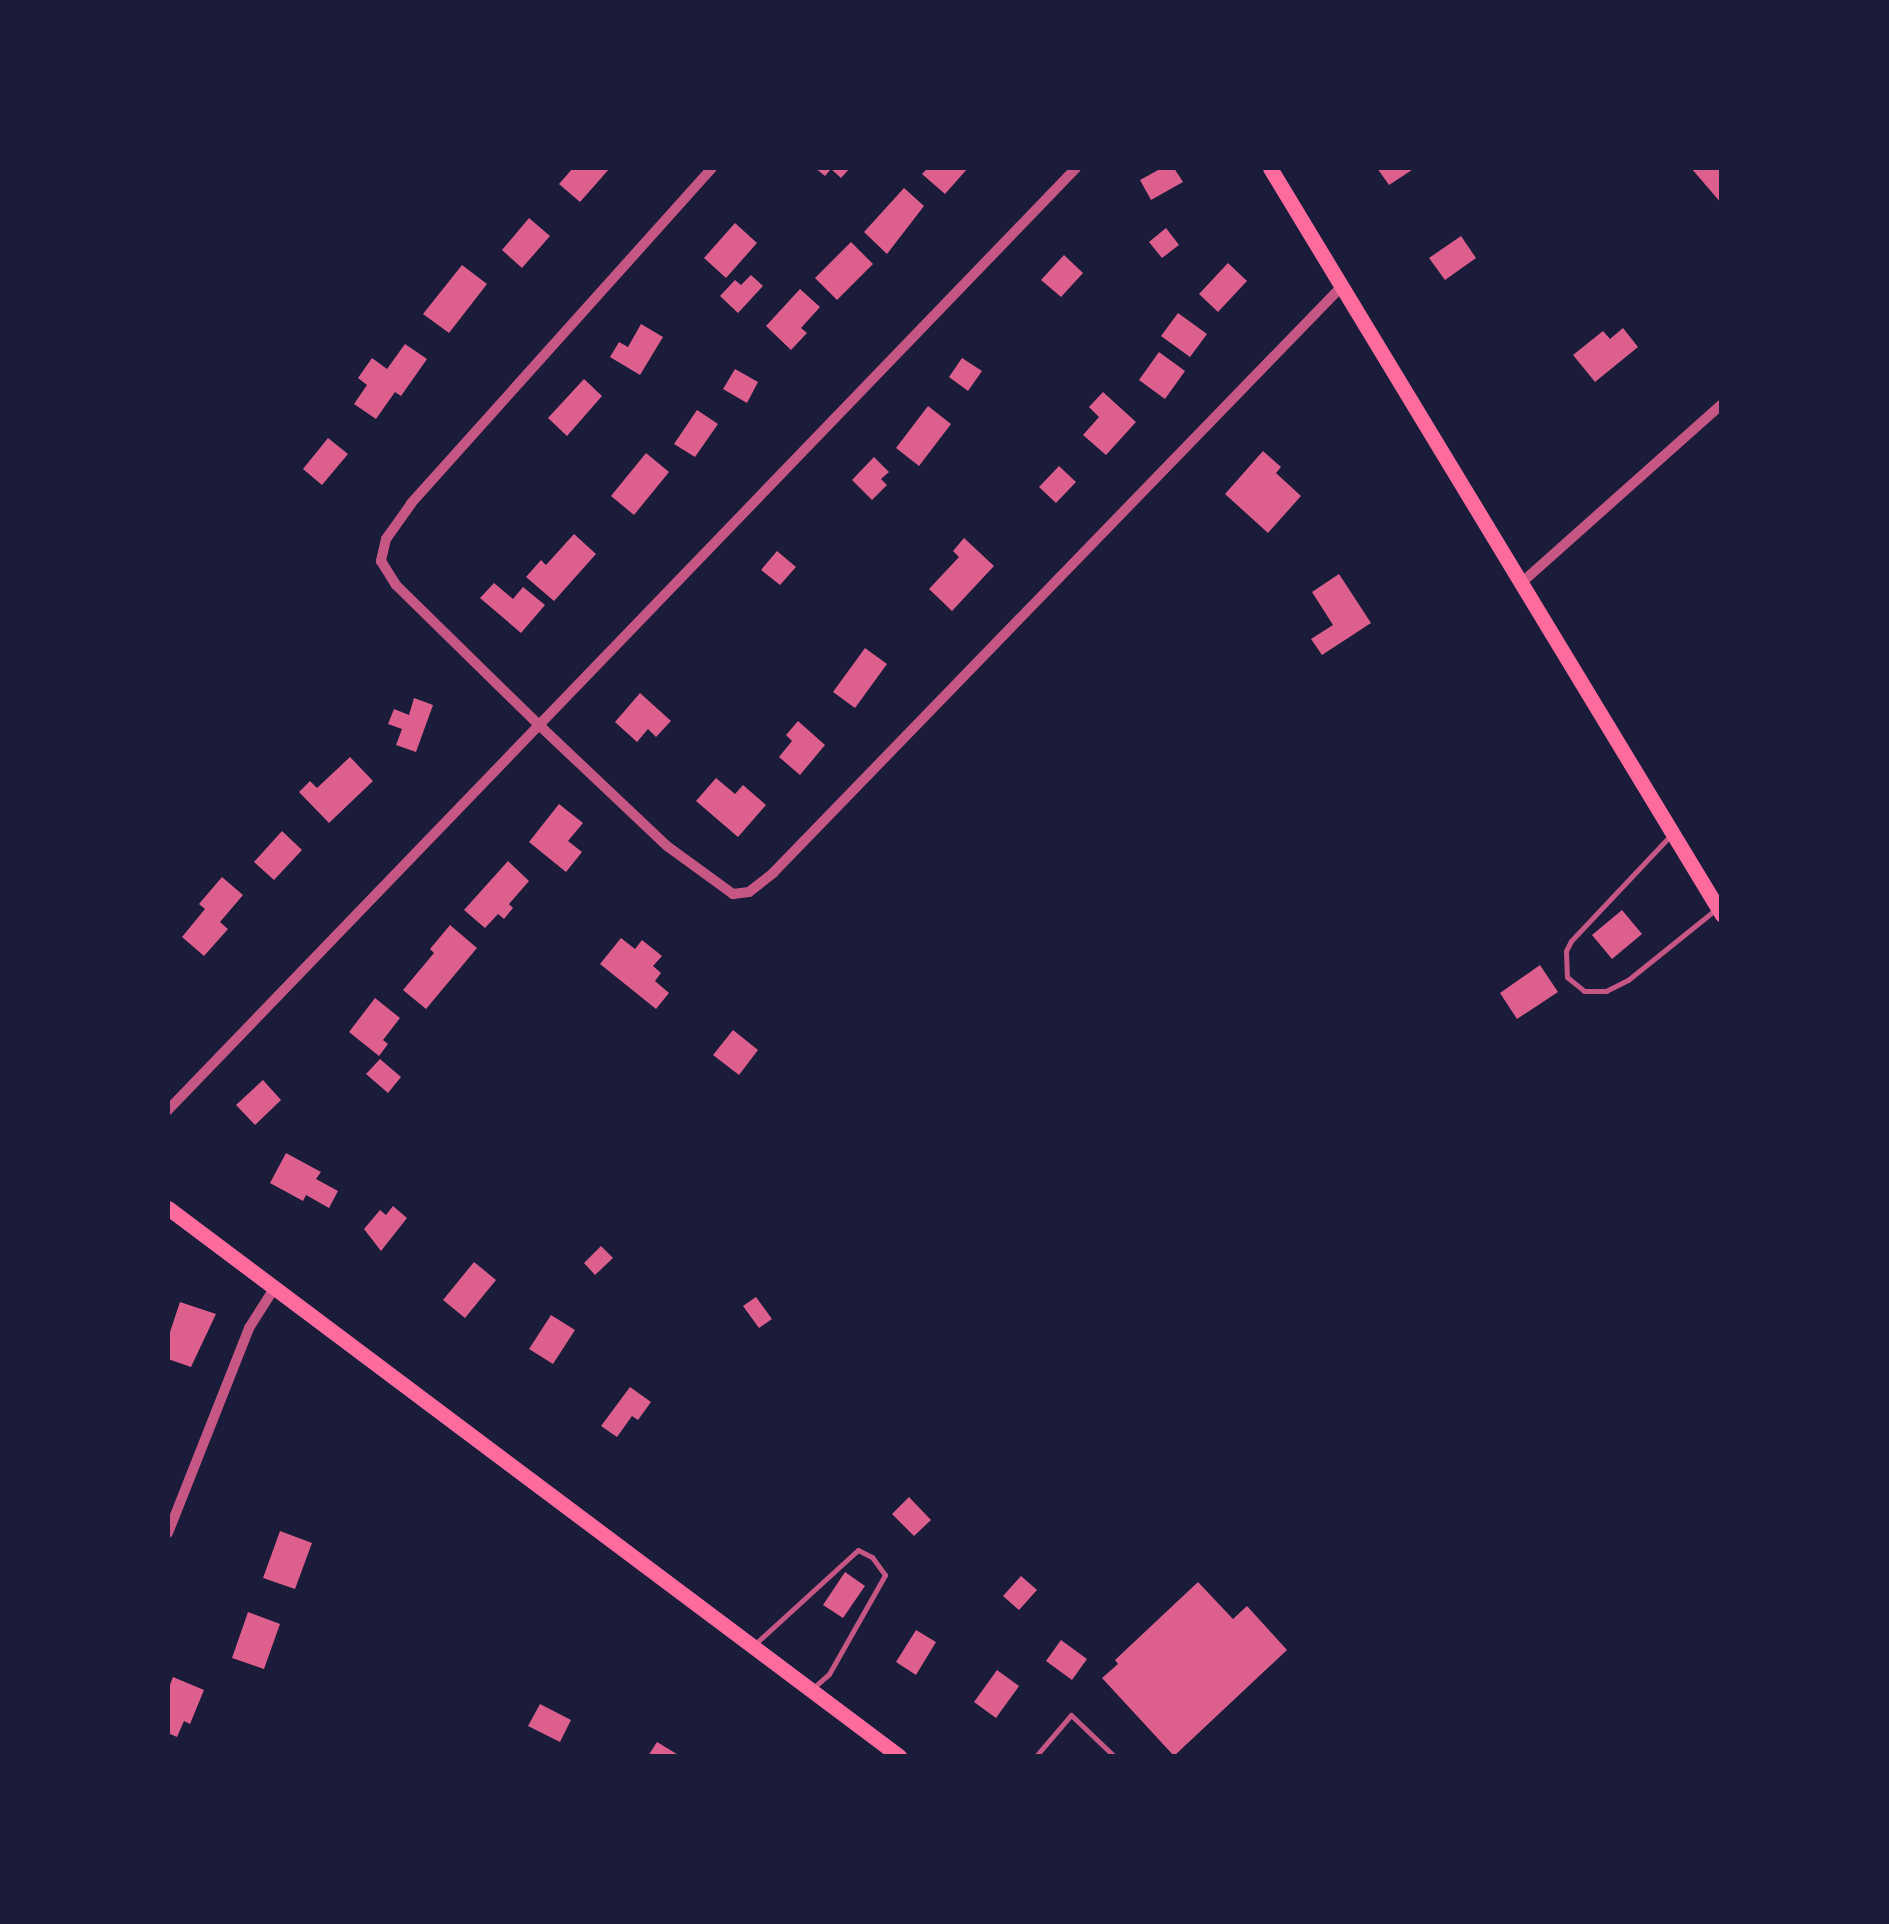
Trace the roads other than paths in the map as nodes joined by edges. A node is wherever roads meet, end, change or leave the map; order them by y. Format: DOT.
graph roads {
  1 [pos="712,168"];
  2 [pos="1076,168"];
  3 [pos="1270,168"];
  4 [pos="1342,286"];
  5 [pos="1722,404"];
  6 [pos="1520,584"];
  7 [pos="539,725"];
  8 [pos="1672,834"];
  9 [pos="1719,912"];
  10 [pos="168,1110"];
  11 [pos="168,1208"];
  12 [pos="275,1287"];
  13 [pos="168,1533"];
  14 [pos="752,1646"];
  15 [pos="810,1690"];
  16 [pos="899,1756"];
  17 [pos="1036,1756"];
  18 [pos="1114,1756"];
  1 -- 7 [label="street"];
  2 -- 7 [label="street"];
  3 -- 4 [label="main road"];
  4 -- 6 [label="main road"];
  4 -- 7 [label="street"];
  5 -- 6 [label="street"];
  6 -- 8 [label="main road"];
  7 -- 10 [label="street"];
  8 -- 9 [label="main road"];
  8 -- 9 [label="lane"];
  11 -- 12 [label="main road"];
  12 -- 13 [label="street"];
  12 -- 14 [label="main road"];
  14 -- 15 [label="main road"];
  14 -- 15 [label="lane"];
  15 -- 16 [label="main road"];
  17 -- 18 [label="lane"];
}
